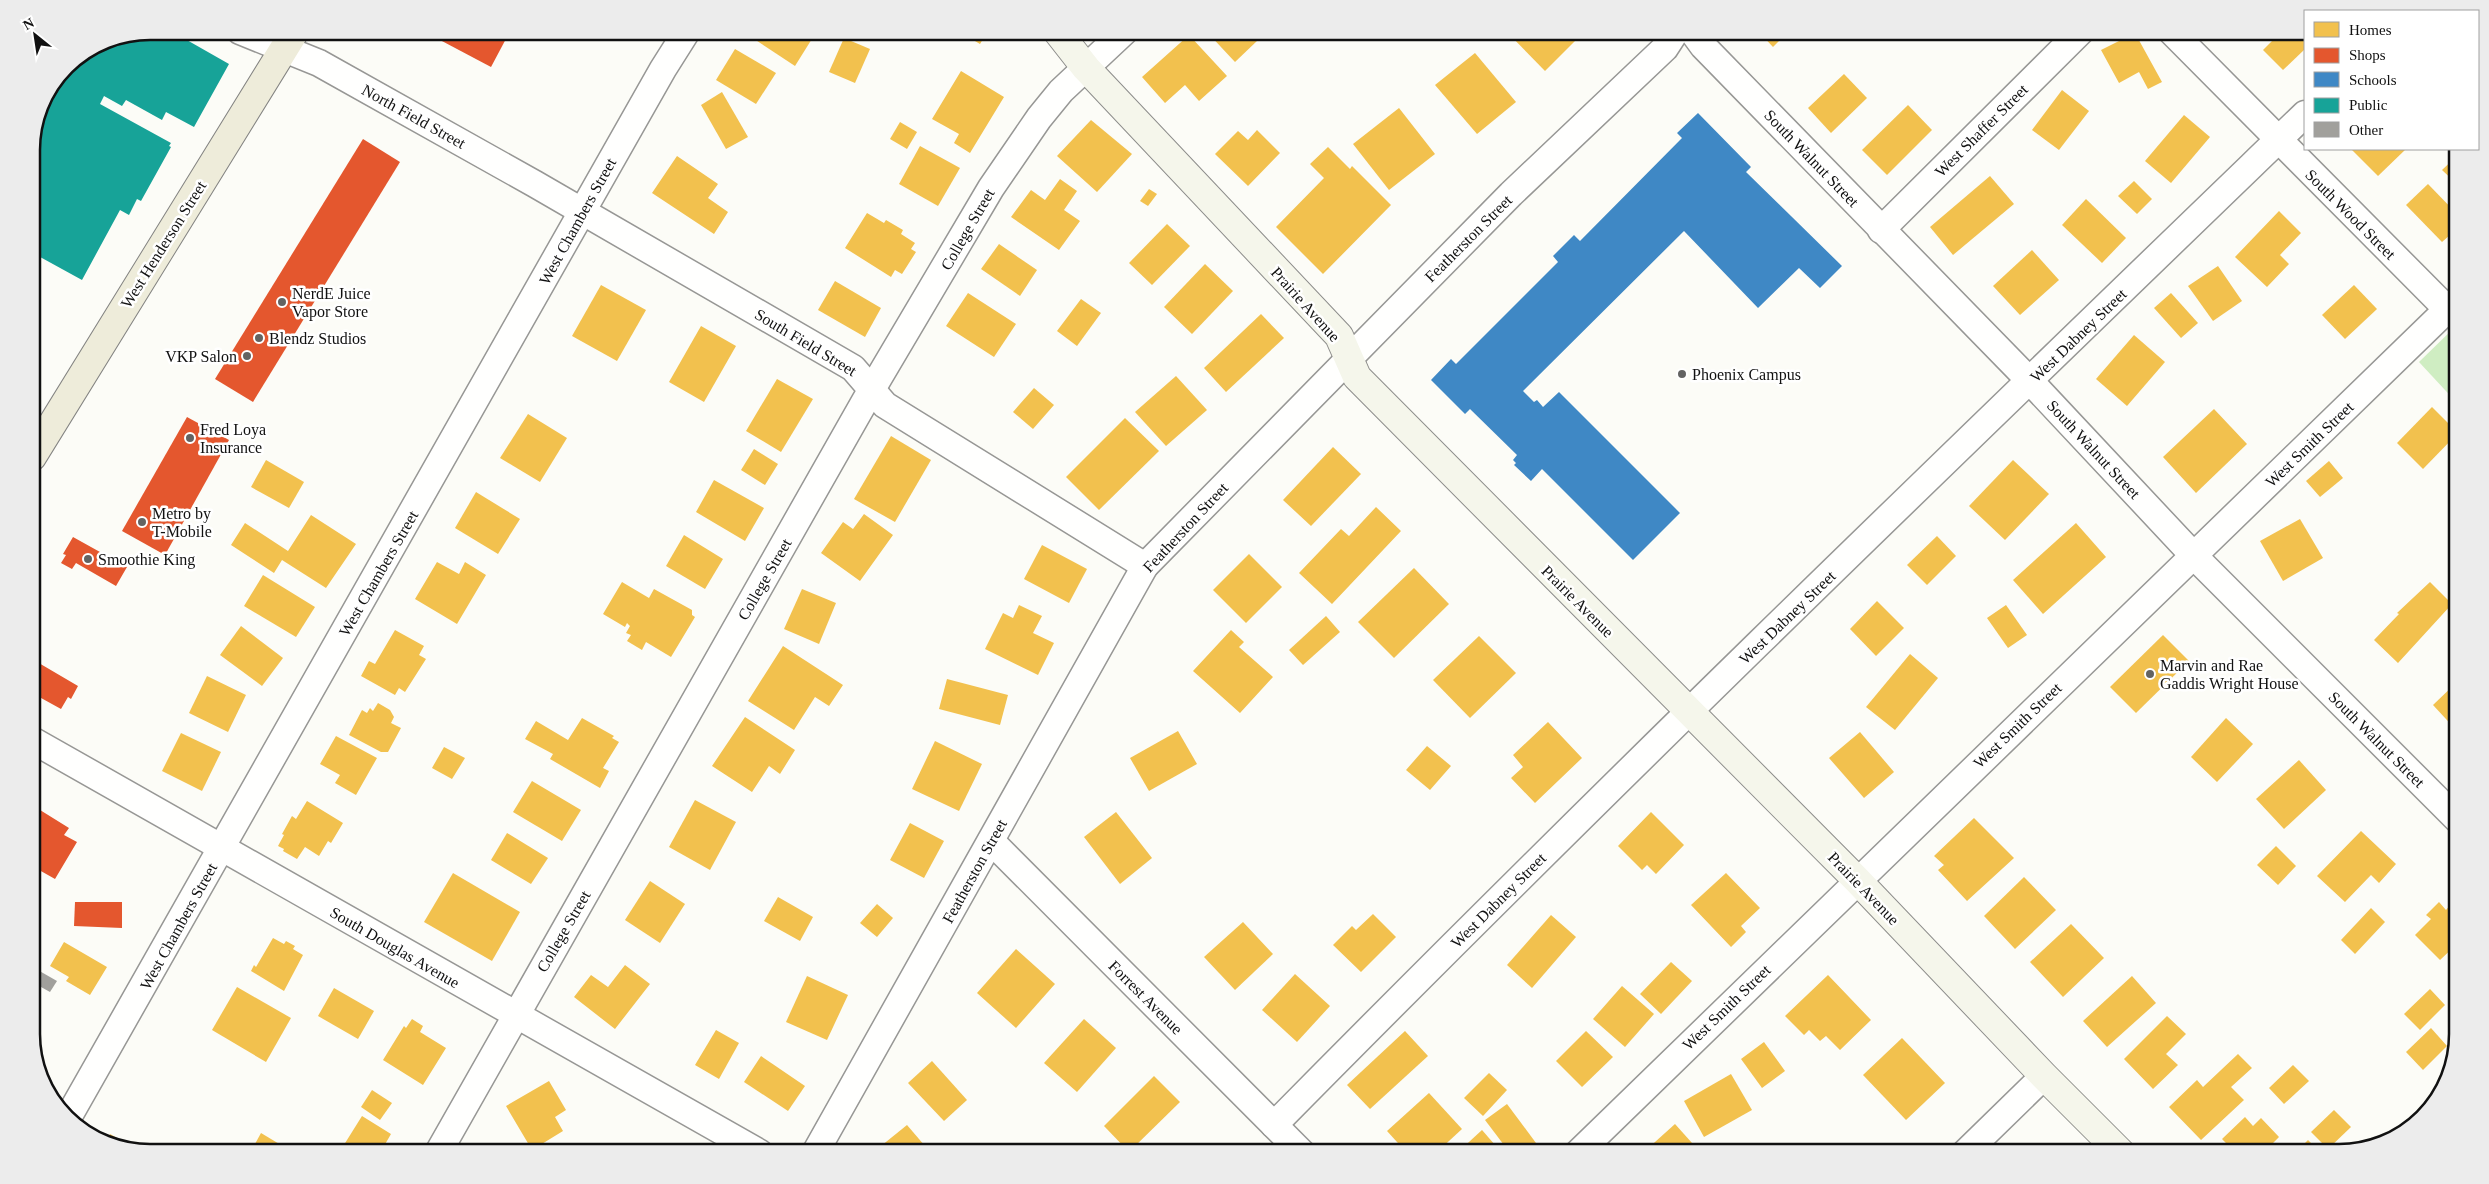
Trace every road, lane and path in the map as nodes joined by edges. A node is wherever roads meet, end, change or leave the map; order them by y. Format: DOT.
graph roads {
  1 [pos="289,40"];
  2 [pos="681,40"];
  3 [pos="1064,40"];
  4 [pos="1116,40"];
  5 [pos="1670,40"];
  6 [pos="1698,40"];
  7 [pos="2072,40"];
  8 [pos="2180,40"];
  9 [pos="1086,68"];
  10 [pos="2304,115"];
  11 [pos="2278,140"];
  12 [pos="583,211"];
  13 [pos="1881,230"];
  14 [pos="2449,301"];
  15 [pos="2449,307"];
  16 [pos="1349,357"];
  17 [pos="2030,381"];
  18 [pos="872,389"];
  19 [pos="40,444"];
  20 [pos="2194,556"];
  21 [pos="1145,566"];
  22 [pos="1688,712"];
  23 [pos="40,745"];
  24 [pos="2449,811"];
  25 [pos="990,840"];
  26 [pos="222,847"];
  27 [pos="1857,880"];
  28 [pos="515,1016"];
  29 [pos="2044,1076"];
  30 [pos="72,1111"];
  31 [pos="1274,1125"];
  32 [pos="443,1144"];
  33 [pos="744,1144"];
  34 [pos="820,1144"];
  35 [pos="1293,1144"];
  36 [pos="1587,1144"];
  37 [pos="1975,1144"];
  38 [pos="2112,1144"];
  1 -- 12 [label="street, North Field Street"];
  1 -- 19 [label="main road, West Henderson Street"];
  2 -- 12 [label="street, West Chambers Street"];
  3 -- 9 [label="street, Prairie Avenue"];
  4 -- 9 [label="street, College Street"];
  5 -- 16 [label="street, Featherston Street"];
  6 -- 13 [label="street, South Walnut Street"];
  7 -- 13 [label="street, West Shaffer Street"];
  8 -- 11 [label="street, South Wood Street"];
  9 -- 16 [label="street, Prairie Avenue"];
  9 -- 18 [label="street, College Street"];
  10 -- 11 [label="street, West Dabney Street"];
  11 -- 14 [label="street, South Wood Street"];
  11 -- 17 [label="street, West Dabney Street"];
  12 -- 18 [label="street, South Field Street"];
  12 -- 26 [label="street, West Chambers Street"];
  13 -- 17 [label="street, South Walnut Street"];
  15 -- 20 [label="street, West Smith Street"];
  16 -- 21 [label="street, Featherston Street"];
  16 -- 22 [label="street, Prairie Avenue"];
  17 -- 20 [label="street, South Walnut Street"];
  17 -- 22 [label="street, West Dabney Street"];
  18 -- 21 [label="street, South Field Street"];
  18 -- 28 [label="street, College Street"];
  20 -- 24 [label="street, South Walnut Street"];
  20 -- 27 [label="street, West Smith Street"];
  21 -- 25 [label="street, Featherston Street"];
  22 -- 27 [label="street, Prairie Avenue"];
  22 -- 31 [label="street, West Dabney Street"];
  23 -- 26 [label="street, South Douglas Avenue"];
  25 -- 31 [label="street, Forrest Avenue"];
  25 -- 34 [label="street, Featherston Street"];
  26 -- 28 [label="street, South Douglas Avenue"];
  26 -- 30 [label="street, West Chambers Street"];
  27 -- 29 [label="street, Prairie Avenue"];
  27 -- 36 [label="street, West Smith Street"];
  28 -- 32 [label="street, College Street"];
  28 -- 33 [label="street, South Douglas Avenue"];
  29 -- 37 [label="street"];
  29 -- 38 [label="street, Prairie Avenue"];
  31 -- 35 [label="street, Forrest Avenue"];
}
